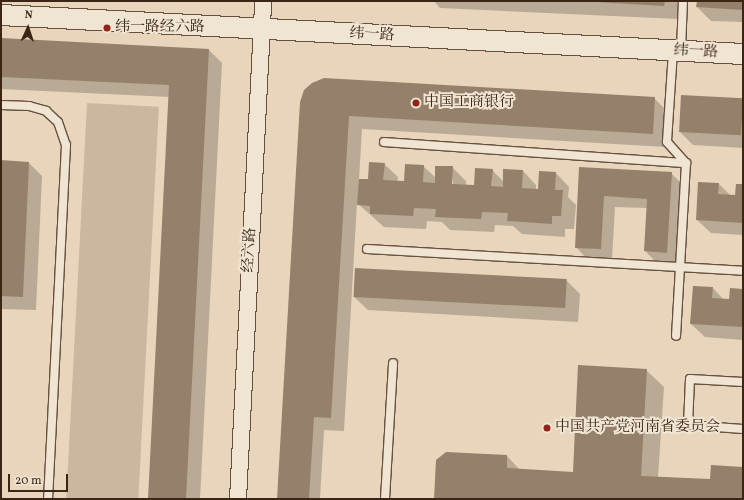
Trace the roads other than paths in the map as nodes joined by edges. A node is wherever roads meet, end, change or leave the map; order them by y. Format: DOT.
graph roads {
  1 [pos="262,1"];
  2 [pos="683,1"];
  3 [pos="1,15"];
  4 [pos="261,29"];
  5 [pos="677,51"];
  6 [pos="743,54"];
  7 [pos="1,105"];
  8 [pos="384,142"];
  9 [pos="686,163"];
  10 [pos="367,249"];
  11 [pos="680,268"];
  12 [pos="743,271"];
  13 [pos="676,336"];
  14 [pos="393,363"];
  15 [pos="743,382"];
  16 [pos="743,428"];
  17 [pos="48,499"];
  18 [pos="238,499"];
  19 [pos="386,499"];
  1 -- 4 [label="street, 经六路"];
  2 -- 5 [label="lane"];
  3 -- 4 [label="street, 纬一路"];
  4 -- 5 [label="street, 纬一路"];
  4 -- 18 [label="street, 经六路"];
  5 -- 6 [label="street, 纬一路"];
  5 -- 9 [label="lane"];
  7 -- 17 [label="lane"];
  8 -- 9 [label="lane"];
  9 -- 11 [label="lane"];
  10 -- 11 [label="lane"];
  11 -- 12 [label="lane"];
  11 -- 13 [label="lane"];
  14 -- 19 [label="lane"];
  15 -- 16 [label="lane"];
}
